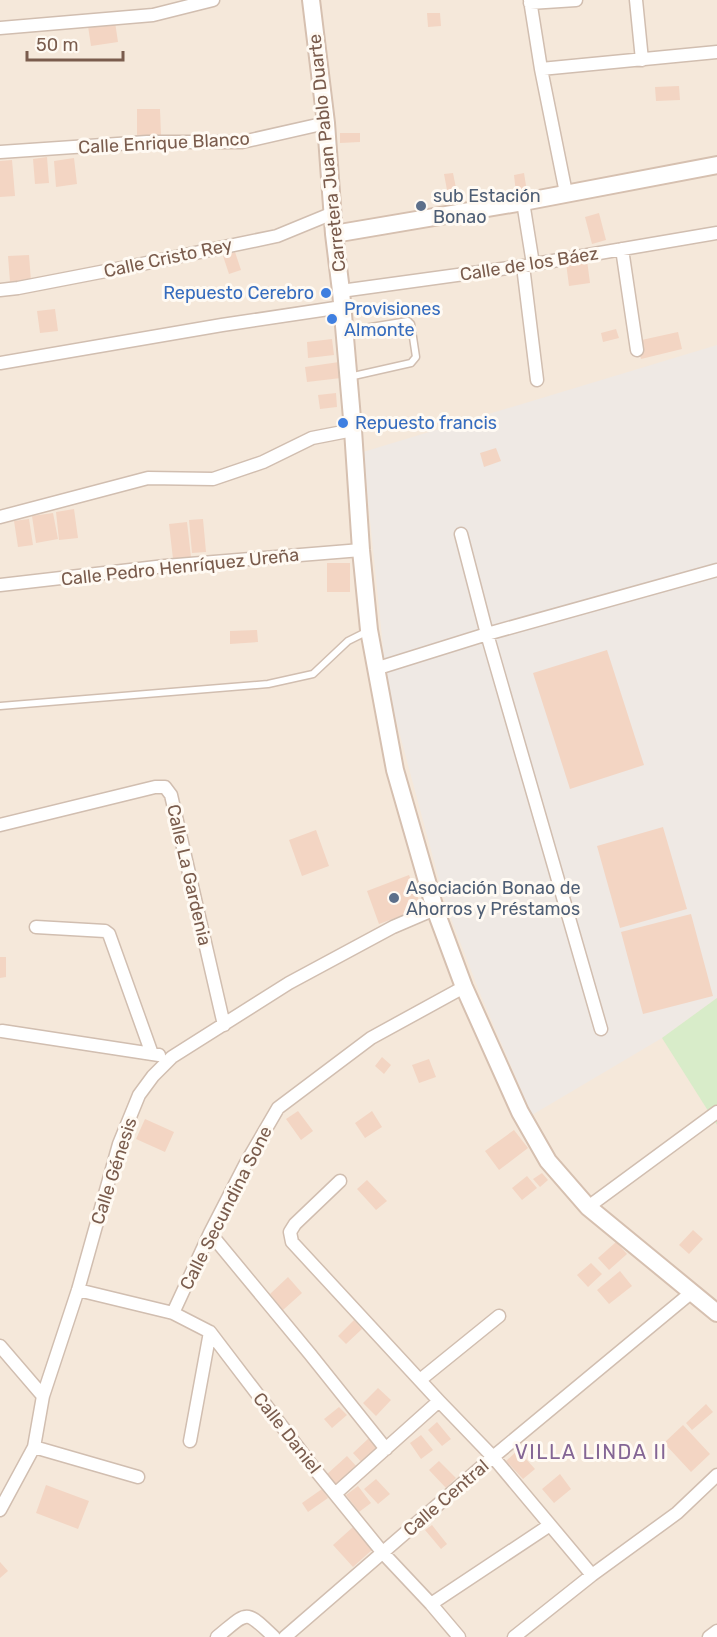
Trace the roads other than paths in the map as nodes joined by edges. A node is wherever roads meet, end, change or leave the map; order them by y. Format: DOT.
graph roads {
  1 [pos="213,0"];
  2 [pos="311,0"];
  3 [pos="576,0"];
  4 [pos="636,0"];
  5 [pos="530,1"];
  6 [pos="0,28"];
  7 [pos="717,52"];
  8 [pos="642,60"];
  9 [pos="540,69"];
  10 [pos="326,123"];
  11 [pos="0,152"];
  12 [pos="717,165"];
  13 [pos="566,193"];
  14 [pos="523,202"];
  15 [pos="333,213"];
  16 [pos="717,233"];
  17 [pos="334,234"];
  18 [pos="622,249"];
  19 [pos="528,265"];
  20 [pos="0,290"];
  21 [pos="342,299"];
  22 [pos="344,332"];
  23 [pos="637,350"];
  24 [pos="0,363"];
  25 [pos="348,377"];
  26 [pos="537,380"];
  27 [pos="353,430"];
  28 [pos="0,517"];
  29 [pos="461,534"];
  30 [pos="361,550"];
  31 [pos="717,570"];
  32 [pos="0,585"];
  33 [pos="369,630"];
  34 [pos="487,634"];
  35 [pos="375,669"];
  36 [pos="0,706"];
  37 [pos="0,825"];
  38 [pos="435,909"];
  39 [pos="36,927"];
  40 [pos="464,987"];
  41 [pos="224,1024"];
  42 [pos="601,1029"];
  43 [pos="2,1031"];
  44 [pos="152,1054"];
  45 [pos="172,1057"];
  46 [pos="717,1112"];
  47 [pos="340,1181"];
  48 [pos="588,1207"];
  49 [pos="210,1233"];
  50 [pos="78,1290"];
  51 [pos="692,1292"];
  52 [pos="173,1313"];
  53 [pos="717,1313"];
  54 [pos="499,1316"];
  55 [pos="210,1332"];
  56 [pos="0,1346"];
  57 [pos="420,1380"];
  58 [pos="43,1396"];
  59 [pos="439,1401"];
  60 [pos="190,1441"];
  61 [pos="34,1447"];
  62 [pos="386,1449"];
  63 [pos="494,1457"];
  64 [pos="717,1475"];
  65 [pos="138,1477"];
  66 [pos="335,1494"];
  67 [pos="0,1510"];
  68 [pos="550,1525"];
  69 [pos="382,1552"];
  70 [pos="592,1575"];
  71 [pos="431,1604"];
  72 [pos="717,1632"];
  73 [pos="217,1637"];
  74 [pos="274,1637"];
  75 [pos="285,1637"];
  76 [pos="459,1637"];
  77 [pos="514,1637"];
  78 [pos="709,1637"];
  1 -- 6 [label="street"];
  2 -- 10 [label="main road, Carretera Juan Pablo Duarte"];
  3 -- 5 [label="street"];
  4 -- 8 [label="street"];
  5 -- 9 [label="street"];
  7 -- 8 [label="street"];
  8 -- 9 [label="street"];
  9 -- 13 [label="street"];
  10 -- 11 [label="street, Calle Enrique Blanco"];
  10 -- 15 [label="main road, Carretera Juan Pablo Duarte"];
  12 -- 13 [label="main road"];
  13 -- 14 [label="main road"];
  14 -- 17 [label="main road"];
  14 -- 19 [label="street"];
  15 -- 17 [label="main road, Carretera Juan Pablo Duarte"];
  15 -- 20 [label="street, Calle Cristo Rey"];
  16 -- 18 [label="street, Calle de los Báez"];
  17 -- 21 [label="main road, Carretera Juan Pablo Duarte"];
  18 -- 19 [label="street, Calle de los Báez"];
  18 -- 23 [label="street"];
  19 -- 21 [label="street, Calle de los Báez"];
  19 -- 26 [label="street"];
  21 -- 22 [label="main road, Carretera Juan Pablo Duarte"];
  21 -- 24 [label="street, Calle de los Báez"];
  22 -- 25 [label="main road, Carretera Juan Pablo Duarte"];
  22 -- 25 [label="lane"];
  25 -- 27 [label="main road, Carretera Juan Pablo Duarte"];
  27 -- 28 [label="street"];
  27 -- 30 [label="main road, Carretera Juan Pablo Duarte"];
  29 -- 34 [label="street"];
  30 -- 32 [label="street, Calle Pedro Henríquez Ureña"];
  30 -- 33 [label="main road, Carretera Juan Pablo Duarte"];
  31 -- 34 [label="street"];
  33 -- 35 [label="main road, Carretera Juan Pablo Duarte"];
  33 -- 36 [label="lane"];
  34 -- 35 [label="street"];
  34 -- 42 [label="street"];
  35 -- 38 [label="main road, Carretera Juan Pablo Duarte"];
  37 -- 41 [label="street, Calle La Gardenia"];
  38 -- 40 [label="main road, Carretera Juan Pablo Duarte"];
  38 -- 41 [label="street, Calle Génesis"];
  39 -- 44 [label="street"];
  40 -- 48 [label="main road, Carretera Juan Pablo Duarte"];
  40 -- 49 [label="street, Calle Secundina Sone"];
  41 -- 45 [label="street, Calle Génesis"];
  43 -- 44 [label="street"];
  44 -- 45 [label="street"];
  45 -- 50 [label="street, Calle Génesis"];
  46 -- 48 [label="street"];
  47 -- 57 [label="street"];
  48 -- 51 [label="main road, Carretera Juan Pablo Duarte"];
  49 -- 52 [label="street, Calle Secundina Sone"];
  49 -- 62 [label="street"];
  50 -- 52 [label="street, Calle Daniel"];
  50 -- 58 [label="street, Calle Génesis"];
  51 -- 53 [label="main road, Carretera Juan Pablo Duarte"];
  51 -- 63 [label="street, Calle Central"];
  52 -- 55 [label="street, Calle Daniel"];
  54 -- 57 [label="street"];
  55 -- 60 [label="street"];
  55 -- 66 [label="street, Calle Daniel"];
  56 -- 58 [label="street"];
  57 -- 59 [label="street"];
  58 -- 61 [label="street, Calle Génesis"];
  59 -- 62 [label="street"];
  59 -- 63 [label="street"];
  61 -- 65 [label="street"];
  61 -- 67 [label="street, Calle Génesis"];
  62 -- 66 [label="street"];
  63 -- 68 [label="street"];
  63 -- 69 [label="street, Calle Central"];
  64 -- 70 [label="street"];
  66 -- 69 [label="street, Calle Daniel"];
  68 -- 70 [label="street"];
  68 -- 71 [label="street"];
  69 -- 71 [label="street, Calle Daniel"];
  69 -- 75 [label="street, Calle Central"];
  70 -- 77 [label="street"];
  71 -- 76 [label="street, Calle Daniel"];
  72 -- 78 [label="street"];
  73 -- 74 [label="street"];
}
